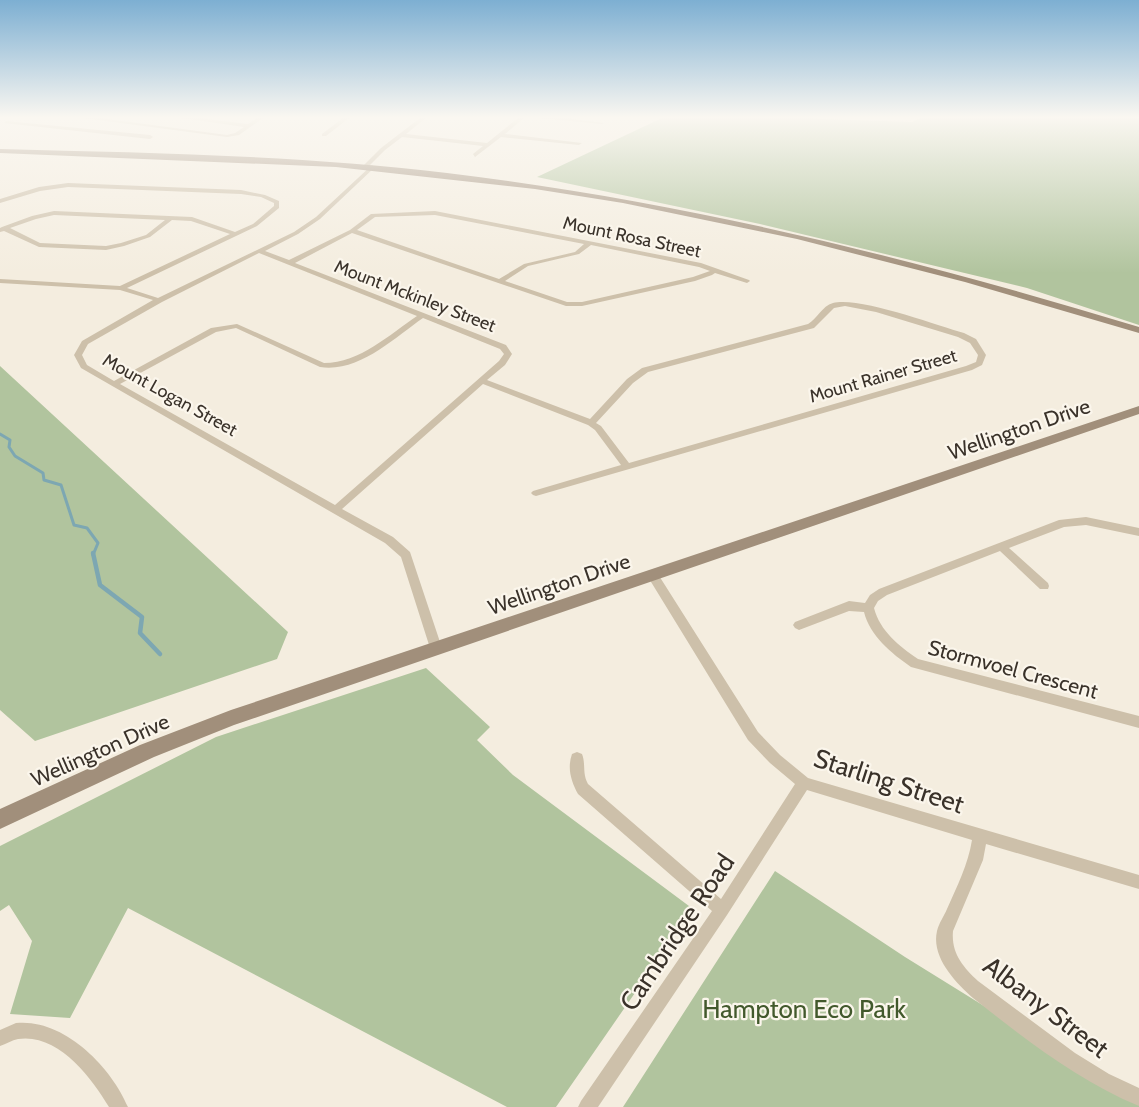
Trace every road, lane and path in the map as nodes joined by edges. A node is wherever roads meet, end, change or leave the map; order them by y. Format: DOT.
graph roads {
  1 [pos="366,170"];
  2 [pos="391,170"];
  3 [pos="0,201"];
  4 [pos="171,218"];
  5 [pos="2,229"];
  6 [pos="352,231"];
  7 [pos="235,234"];
  8 [pos="590,243"];
  9 [pos="259,251"];
  10 [pos="289,263"];
  11 [pos="714,270"];
  12 [pos="0,281"];
  13 [pos="747,281"];
  14 [pos="499,282"];
  15 [pos="121,288"];
  16 [pos="159,300"];
  17 [pos="423,315"];
  18 [pos="1139,330"];
  19 [pos="481,381"];
  20 [pos="114,384"];
  21 [pos="1139,410"];
  22 [pos="591,423"];
  23 [pos="627,467"];
  24 [pos="536,493"];
  25 [pos="336,509"];
  26 [pos="1139,532"];
  27 [pos="1002,547"];
  28 [pos="652,574"];
  29 [pos="1044,586"];
  30 [pos="868,608"];
  31 [pos="799,625"];
  32 [pos="436,648"];
  33 [pos="1139,722"];
  34 [pos="577,758"];
  35 [pos="804,783"];
  36 [pos="0,819"];
  37 [pos="980,835"];
  38 [pos="1139,882"];
  39 [pos="722,910"];
  40 [pos="0,1038"];
  41 [pos="1139,1097"];
  42 [pos="119,1107"];
  43 [pos="587,1107"];
  1 -- 9 [label="street, Mount Logan Street"];
  2 -- 18 [label="main road"];
  3 -- 7 [label="street"];
  4 -- 5 [label="street"];
  4 -- 5 [label="street"];
  4 -- 7 [label="street"];
  6 -- 8 [label="street, Mount Rosa Street"];
  6 -- 10 [label="street, Mount Rosa Street"];
  6 -- 14 [label="street, Mount Rosa Street"];
  7 -- 15 [label="street"];
  8 -- 11 [label="street, Mount Rosa Street"];
  8 -- 14 [label="street"];
  9 -- 10 [label="street, Mount Mckinley Street"];
  9 -- 16 [label="street, Mount Logan Street"];
  10 -- 17 [label="street, Mount Mckinley Street"];
  11 -- 13 [label="street"];
  11 -- 14 [label="street, Mount Rosa Street"];
  12 -- 15 [label="street"];
  15 -- 16 [label="street"];
  16 -- 20 [label="street, Mount Logan Street"];
  17 -- 19 [label="street, Mount Mckinley Street"];
  17 -- 20 [label="street"];
  19 -- 22 [label="street"];
  19 -- 25 [label="street, Mount Mckinley Street"];
  20 -- 25 [label="street, Mount Logan Street"];
  21 -- 28 [label="main road, Wellington Drive"];
  22 -- 23 [label="street"];
  22 -- 23 [label="street, Mount Rainer Street"];
  23 -- 24 [label="street, Mount Rainer Street"];
  25 -- 32 [label="street, Mount Logan Street"];
  26 -- 27 [label="street"];
  27 -- 29 [label="street"];
  27 -- 30 [label="street"];
  28 -- 32 [label="main road, Wellington Drive"];
  28 -- 35 [label="street, Starling Street"];
  30 -- 31 [label="street"];
  30 -- 33 [label="street, Stormvoel Crescent"];
  32 -- 36 [label="main road, Wellington Drive"];
  34 -- 39 [label="street"];
  35 -- 37 [label="street, Starling Street"];
  35 -- 39 [label="street, Cambridge Road"];
  37 -- 38 [label="street, Starling Street"];
  37 -- 41 [label="street, Albany Street"];
  39 -- 43 [label="street, Cambridge Road"];
  40 -- 42 [label="street"];
}
